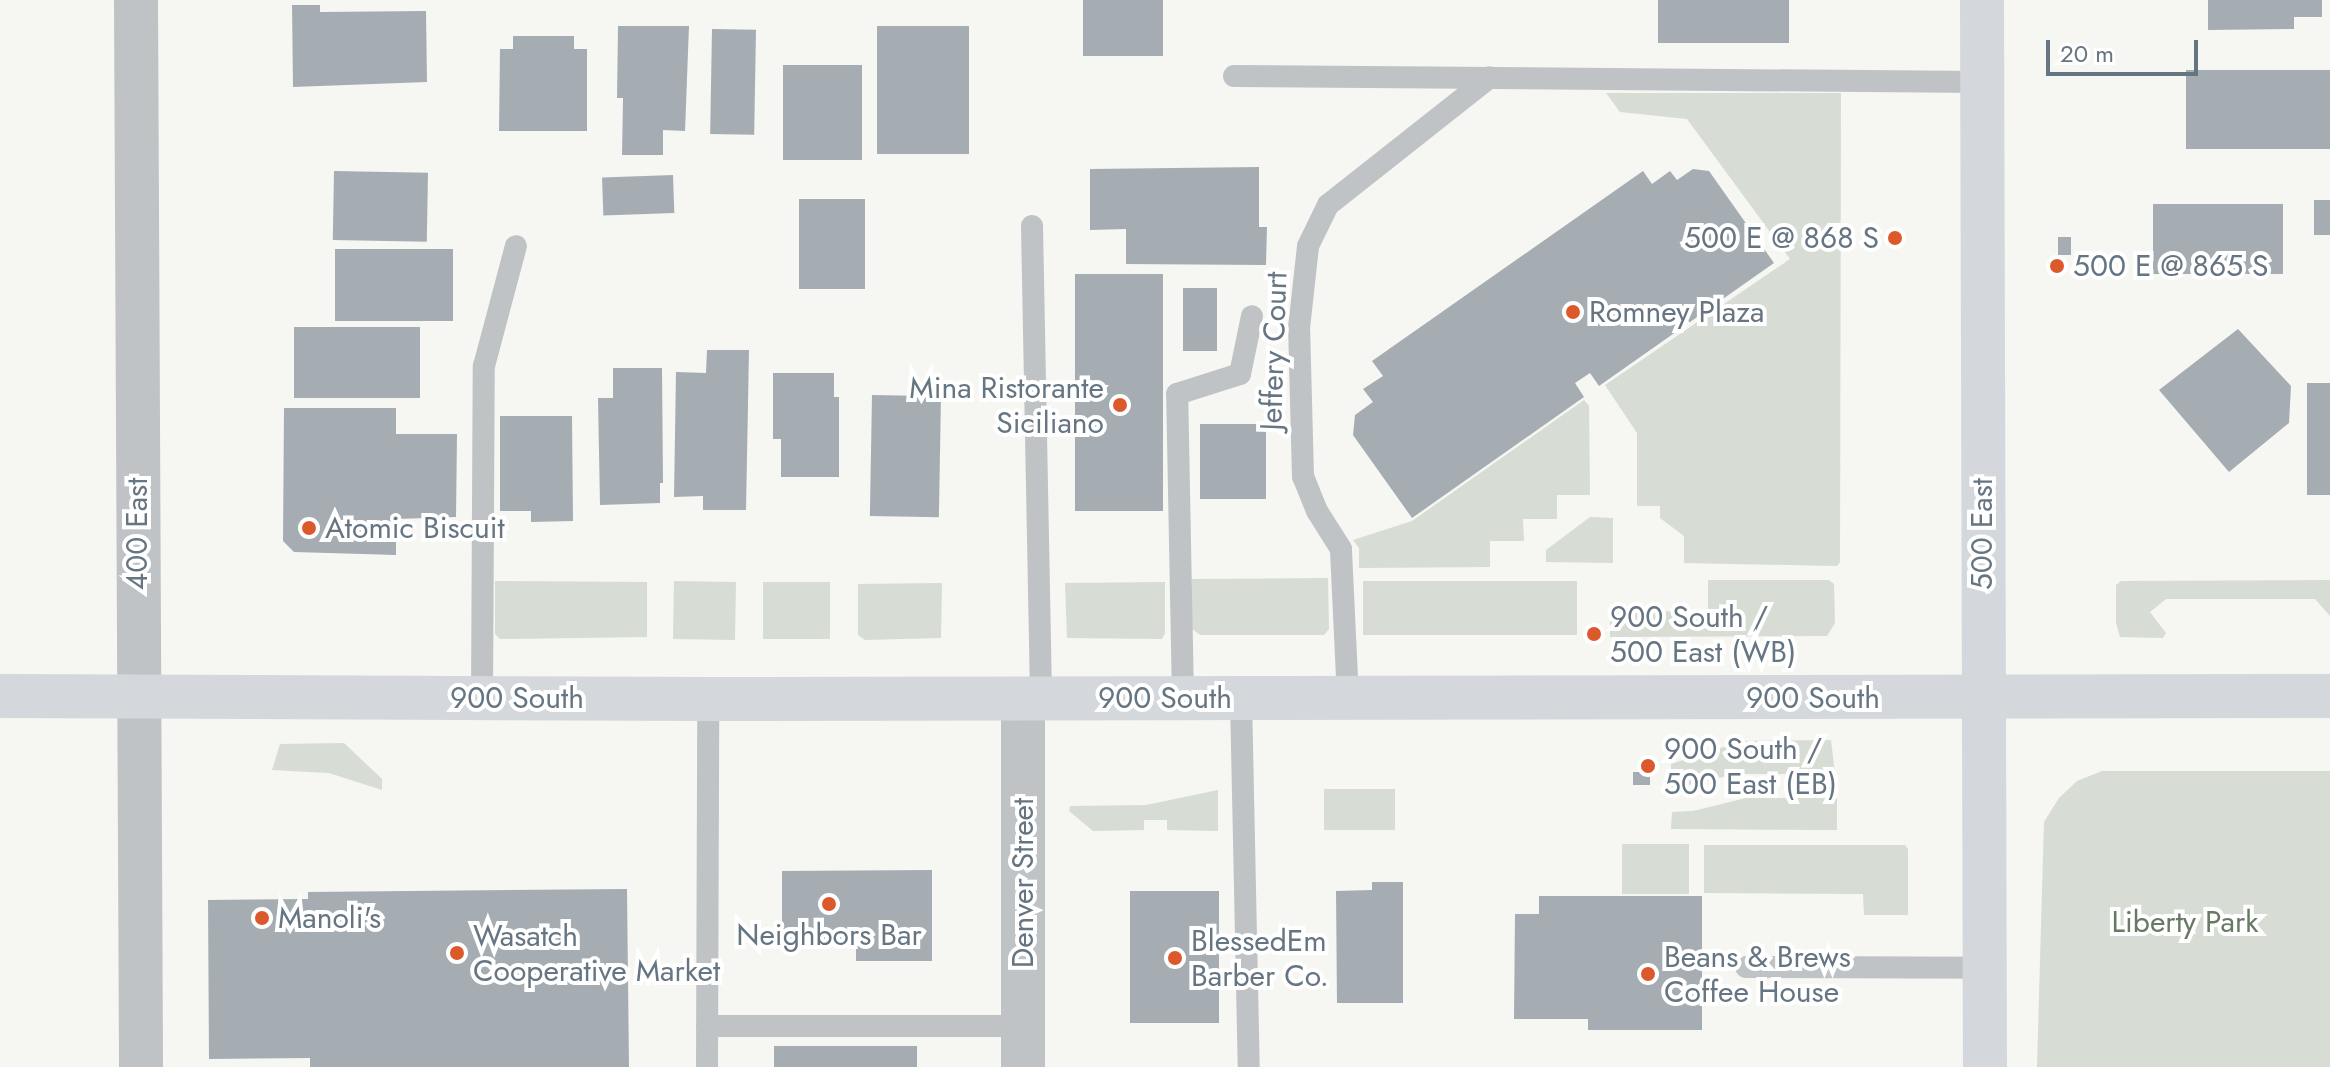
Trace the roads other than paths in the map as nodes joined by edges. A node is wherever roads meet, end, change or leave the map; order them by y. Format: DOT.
graph roads {
  1 [pos="136,0"];
  2 [pos="1982,0"];
  3 [pos="1234,76"];
  4 [pos="1490,77"];
  5 [pos="1982,82"];
  6 [pos="1032,226"];
  7 [pos="516,246"];
  8 [pos="1252,316"];
  9 [pos="0,696"];
  10 [pos="137,696"];
  11 [pos="2330,696"];
  12 [pos="1982,697"];
  13 [pos="482,698"];
  14 [pos="1183,698"];
  15 [pos="1241,698"];
  16 [pos="708,699"];
  17 [pos="1032,699"];
  18 [pos="1348,699"];
  19 [pos="1746,967"];
  20 [pos="1985,968"];
  21 [pos="707,1026"];
  22 [pos="1023,1047"];
  23 [pos="141,1067"];
  24 [pos="707,1067"];
  25 [pos="1249,1067"];
  26 [pos="1985,1067"];
  1 -- 10 [label="street, 400 East"];
  2 -- 5 [label="street, 500 East"];
  3 -- 4 [label="lane"];
  4 -- 5 [label="lane"];
  4 -- 18 [label="lane, Jeffery Court"];
  5 -- 12 [label="street, 500 East"];
  6 -- 17 [label="lane"];
  7 -- 13 [label="lane"];
  8 -- 14 [label="lane"];
  9 -- 10 [label="street, 900 South"];
  10 -- 13 [label="street, 900 South"];
  10 -- 23 [label="street, 400 East"];
  11 -- 12 [label="street, 900 South"];
  12 -- 18 [label="street, 900 South"];
  12 -- 20 [label="street, 500 East"];
  13 -- 16 [label="street, 900 South"];
  14 -- 15 [label="street, 900 South"];
  14 -- 17 [label="street, 900 South"];
  15 -- 18 [label="street, 900 South"];
  15 -- 25 [label="lane"];
  16 -- 17 [label="street, 900 South"];
  16 -- 21 [label="lane"];
  17 -- 22 [label="street, Denver Street"];
  19 -- 20 [label="lane"];
  20 -- 26 [label="street, 500 East"];
  21 -- 22 [label="lane"];
  21 -- 24 [label="lane"];
}
